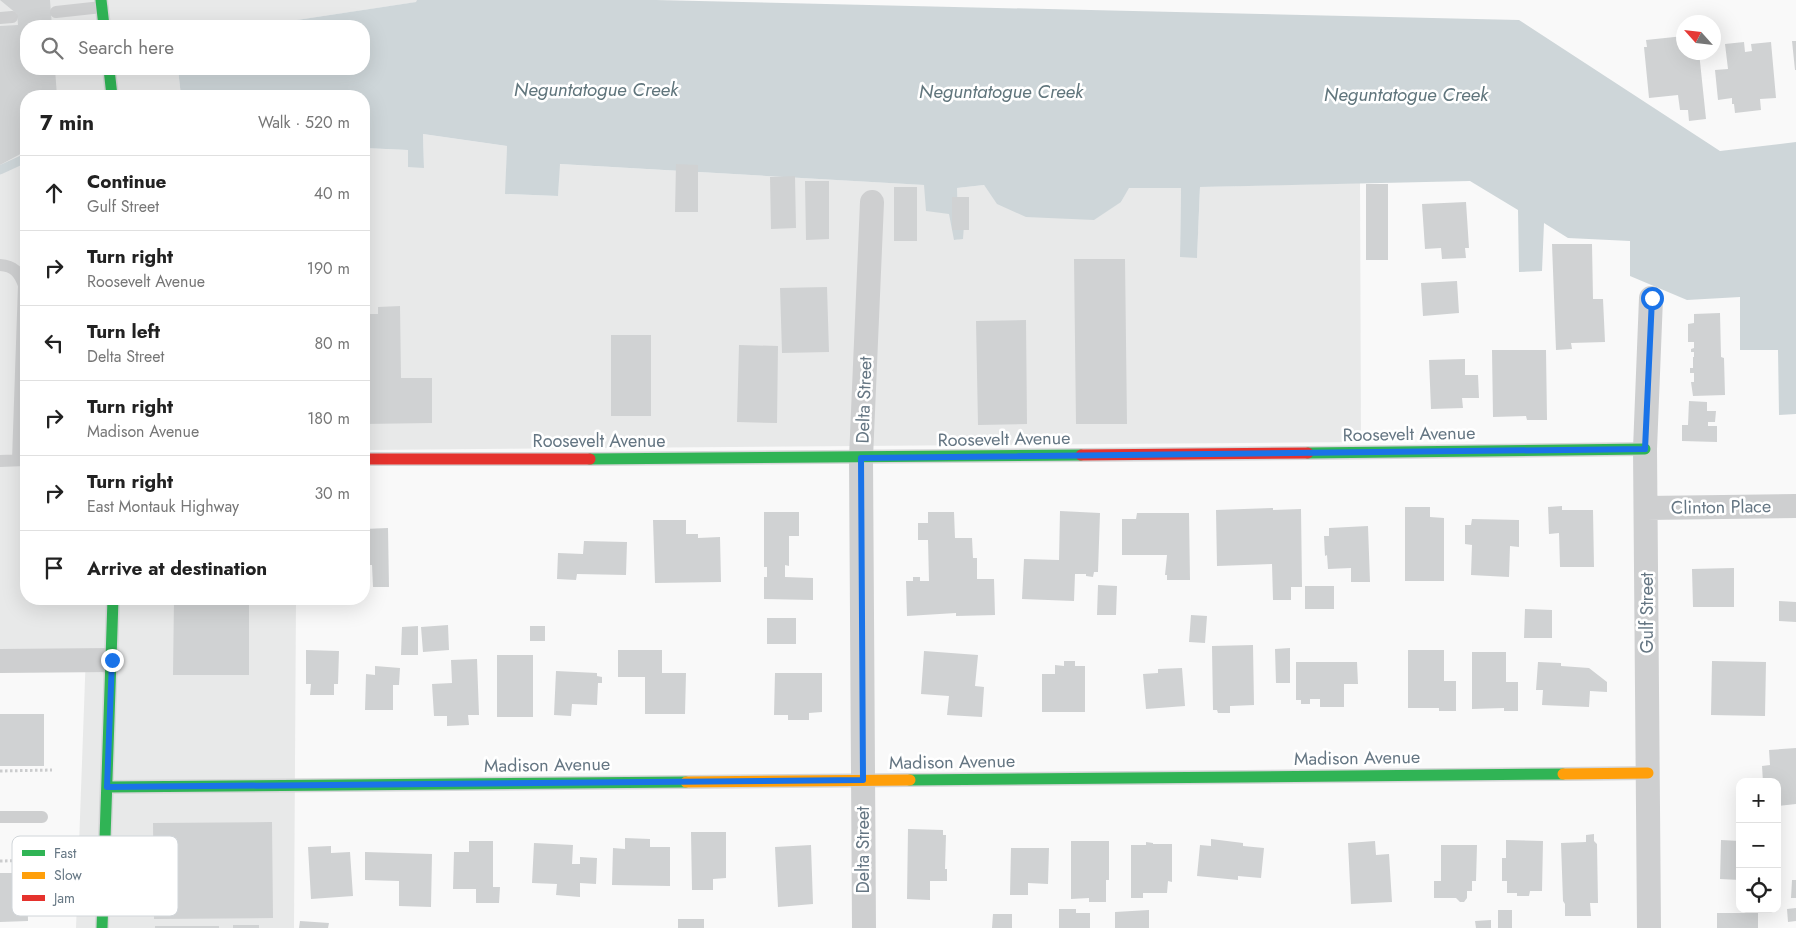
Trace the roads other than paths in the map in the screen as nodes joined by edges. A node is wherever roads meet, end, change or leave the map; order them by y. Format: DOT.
graph roads {
  1 [pos="102,3"];
  2 [pos="56,12"];
  3 [pos="103,20"];
  4 [pos="110,75"];
  5 [pos="111,90"];
  6 [pos="872,202"];
  7 [pos="0,265"];
  8 [pos="20,275"];
  9 [pos="1652,298"];
  10 [pos="1645,449"];
  11 [pos="861,458"];
  12 [pos="370,459"];
  13 [pos="0,460"];
  14 [pos="20,460"];
  15 [pos="1796,506"];
  16 [pos="1646,508"];
  17 [pos="113,605"];
  18 [pos="112,660"];
  19 [pos="0,661"];
  20 [pos="1648,773"];
  21 [pos="863,780"];
  22 [pos="107,787"];
  23 [pos="0,817"];
  24 [pos="42,817"];
  25 [pos="105,836"];
  26 [pos="864,928"];
  27 [pos="1650,928"];
  1 -- 2 [label="lane"];
  1 -- 3 [label="street"];
  4 -- 5 [label="street"];
  6 -- 11 [label="street, Delta Street"];
  7 -- 8 [label="lane"];
  9 -- 10 [label="street, Gulf Street"];
  10 -- 11 [label="street, Roosevelt Avenue"];
  10 -- 16 [label="street, Gulf Street"];
  11 -- 12 [label="street, Roosevelt Avenue"];
  11 -- 21 [label="street, Delta Street"];
  13 -- 14 [label="lane"];
  15 -- 16 [label="street, Clinton Place"];
  16 -- 20 [label="street, Gulf Street"];
  17 -- 18 [label="street"];
  18 -- 19 [label="street"];
  18 -- 22 [label="street"];
  20 -- 21 [label="street, Madison Avenue"];
  20 -- 27 [label="street, Gulf Street"];
  21 -- 22 [label="street, Madison Avenue"];
  21 -- 26 [label="street, Delta Street"];
  22 -- 25 [label="street"];
  23 -- 24 [label="lane"];
}
